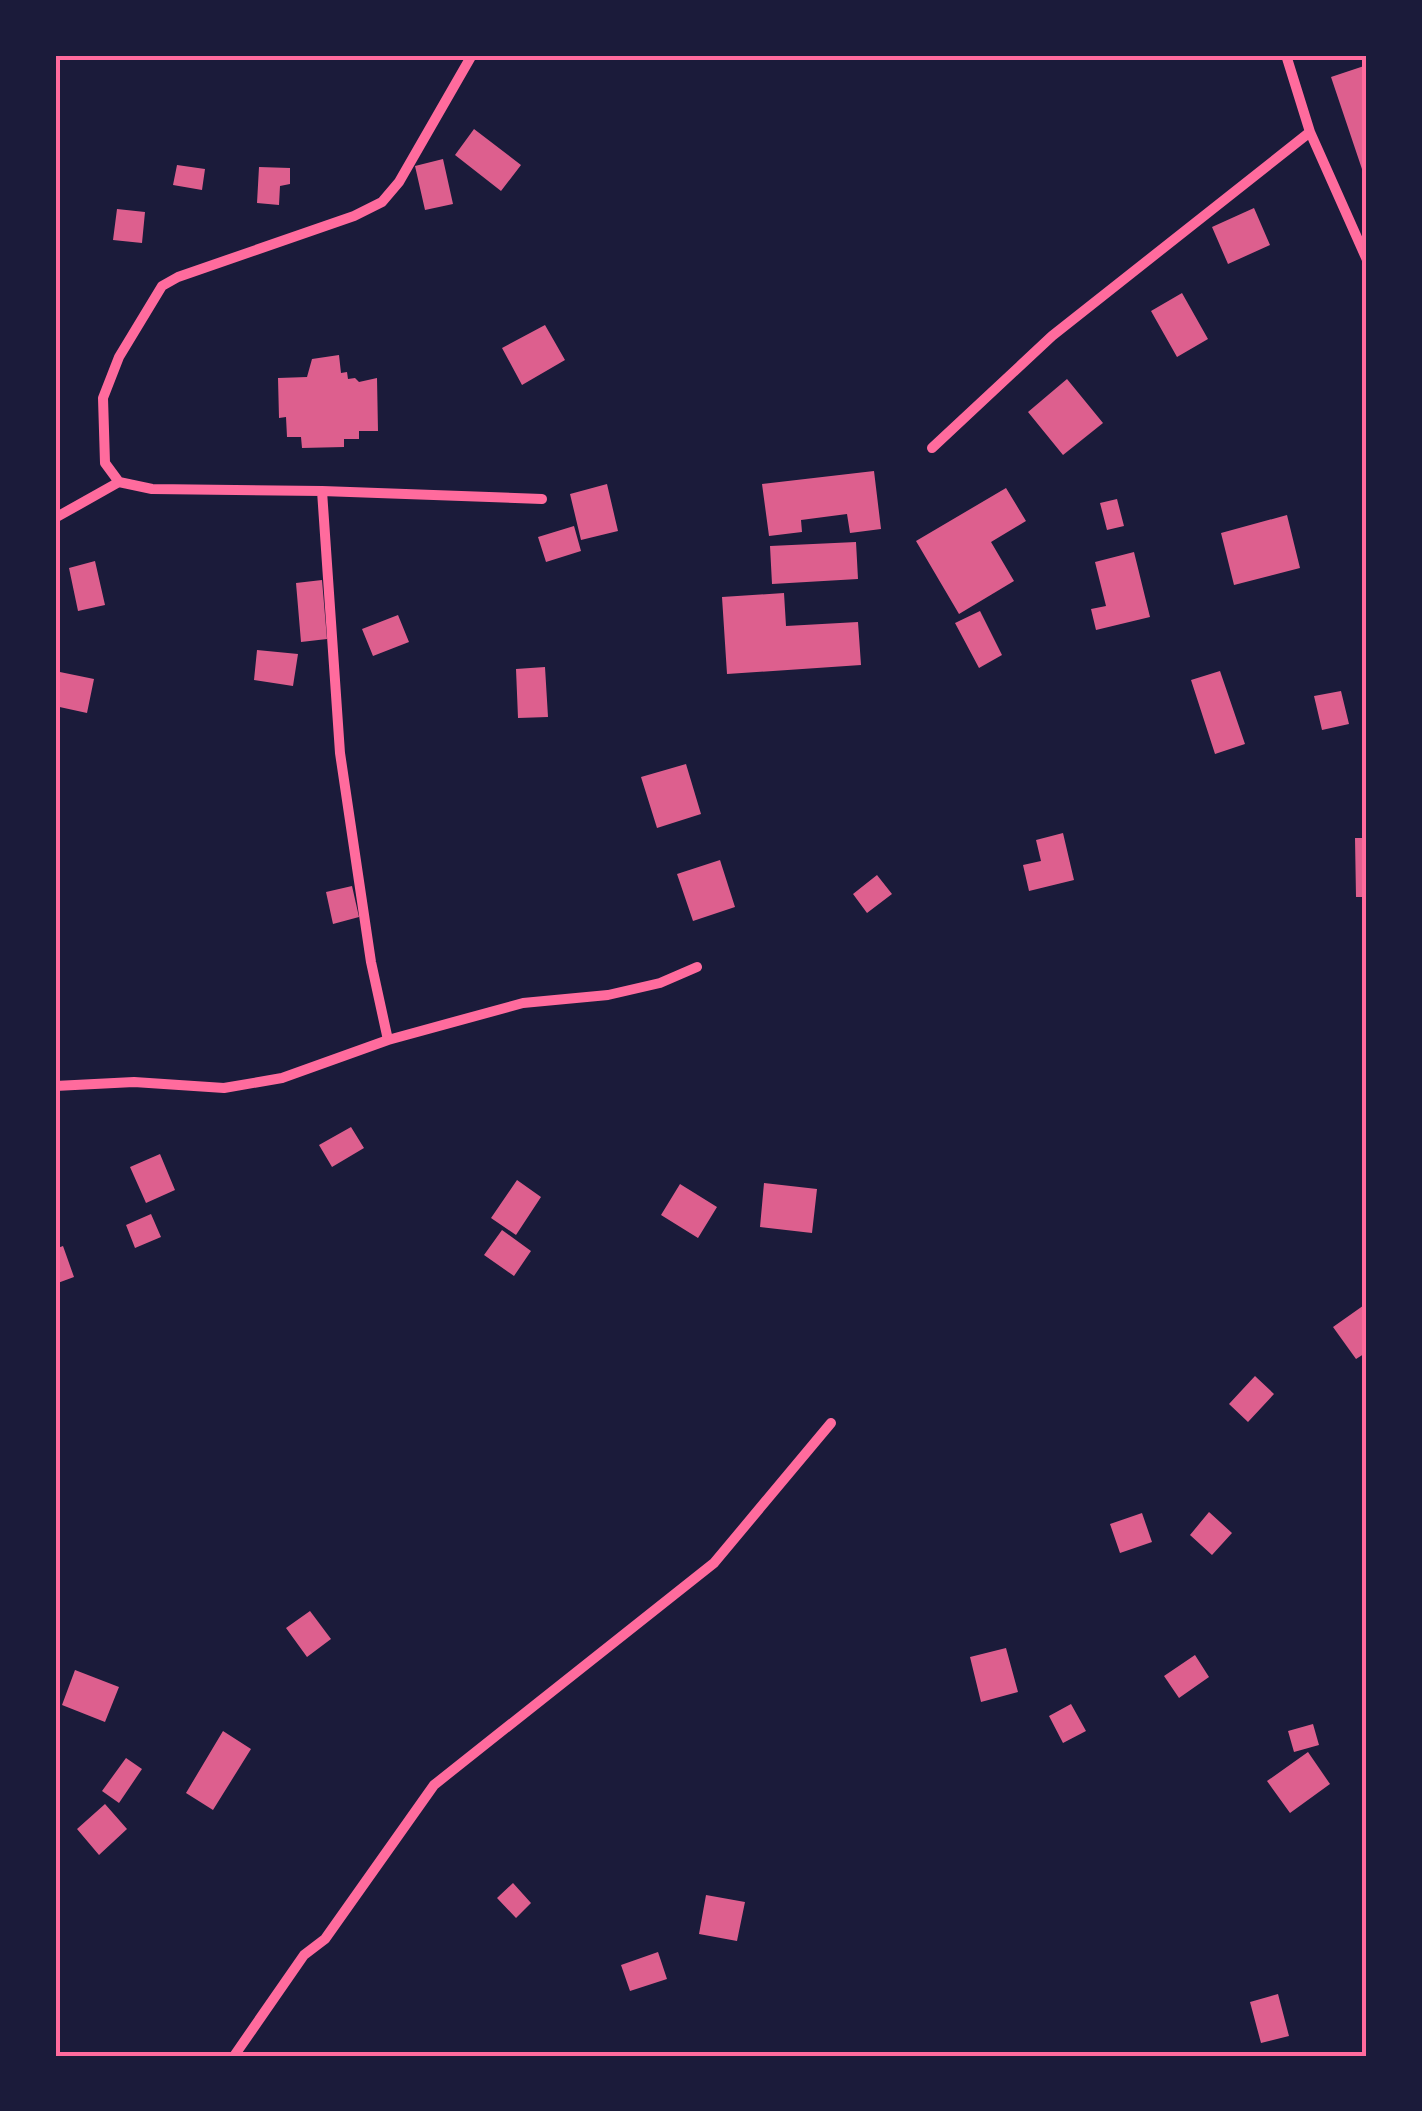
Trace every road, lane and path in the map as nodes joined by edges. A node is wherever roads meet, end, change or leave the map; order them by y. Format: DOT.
graph roads {
  1 [pos="472,55"];
  2 [pos="1286,55"];
  3 [pos="1310,132"];
  4 [pos="1367,260"];
  5 [pos="932,448"];
  6 [pos="119,482"];
  7 [pos="322,492"];
  8 [pos="542,498"];
  9 [pos="55,518"];
  10 [pos="698,966"];
  11 [pos="388,1040"];
  12 [pos="55,1086"];
  13 [pos="830,1423"];
  14 [pos="234,2056"];
  1 -- 6 [label="street"];
  2 -- 3 [label="street"];
  3 -- 4 [label="street"];
  3 -- 5 [label="street"];
  6 -- 7 [label="street"];
  6 -- 9 [label="street"];
  7 -- 8 [label="street"];
  7 -- 11 [label="street"];
  10 -- 11 [label="street"];
  11 -- 12 [label="street"];
  13 -- 14 [label="street"];
}
